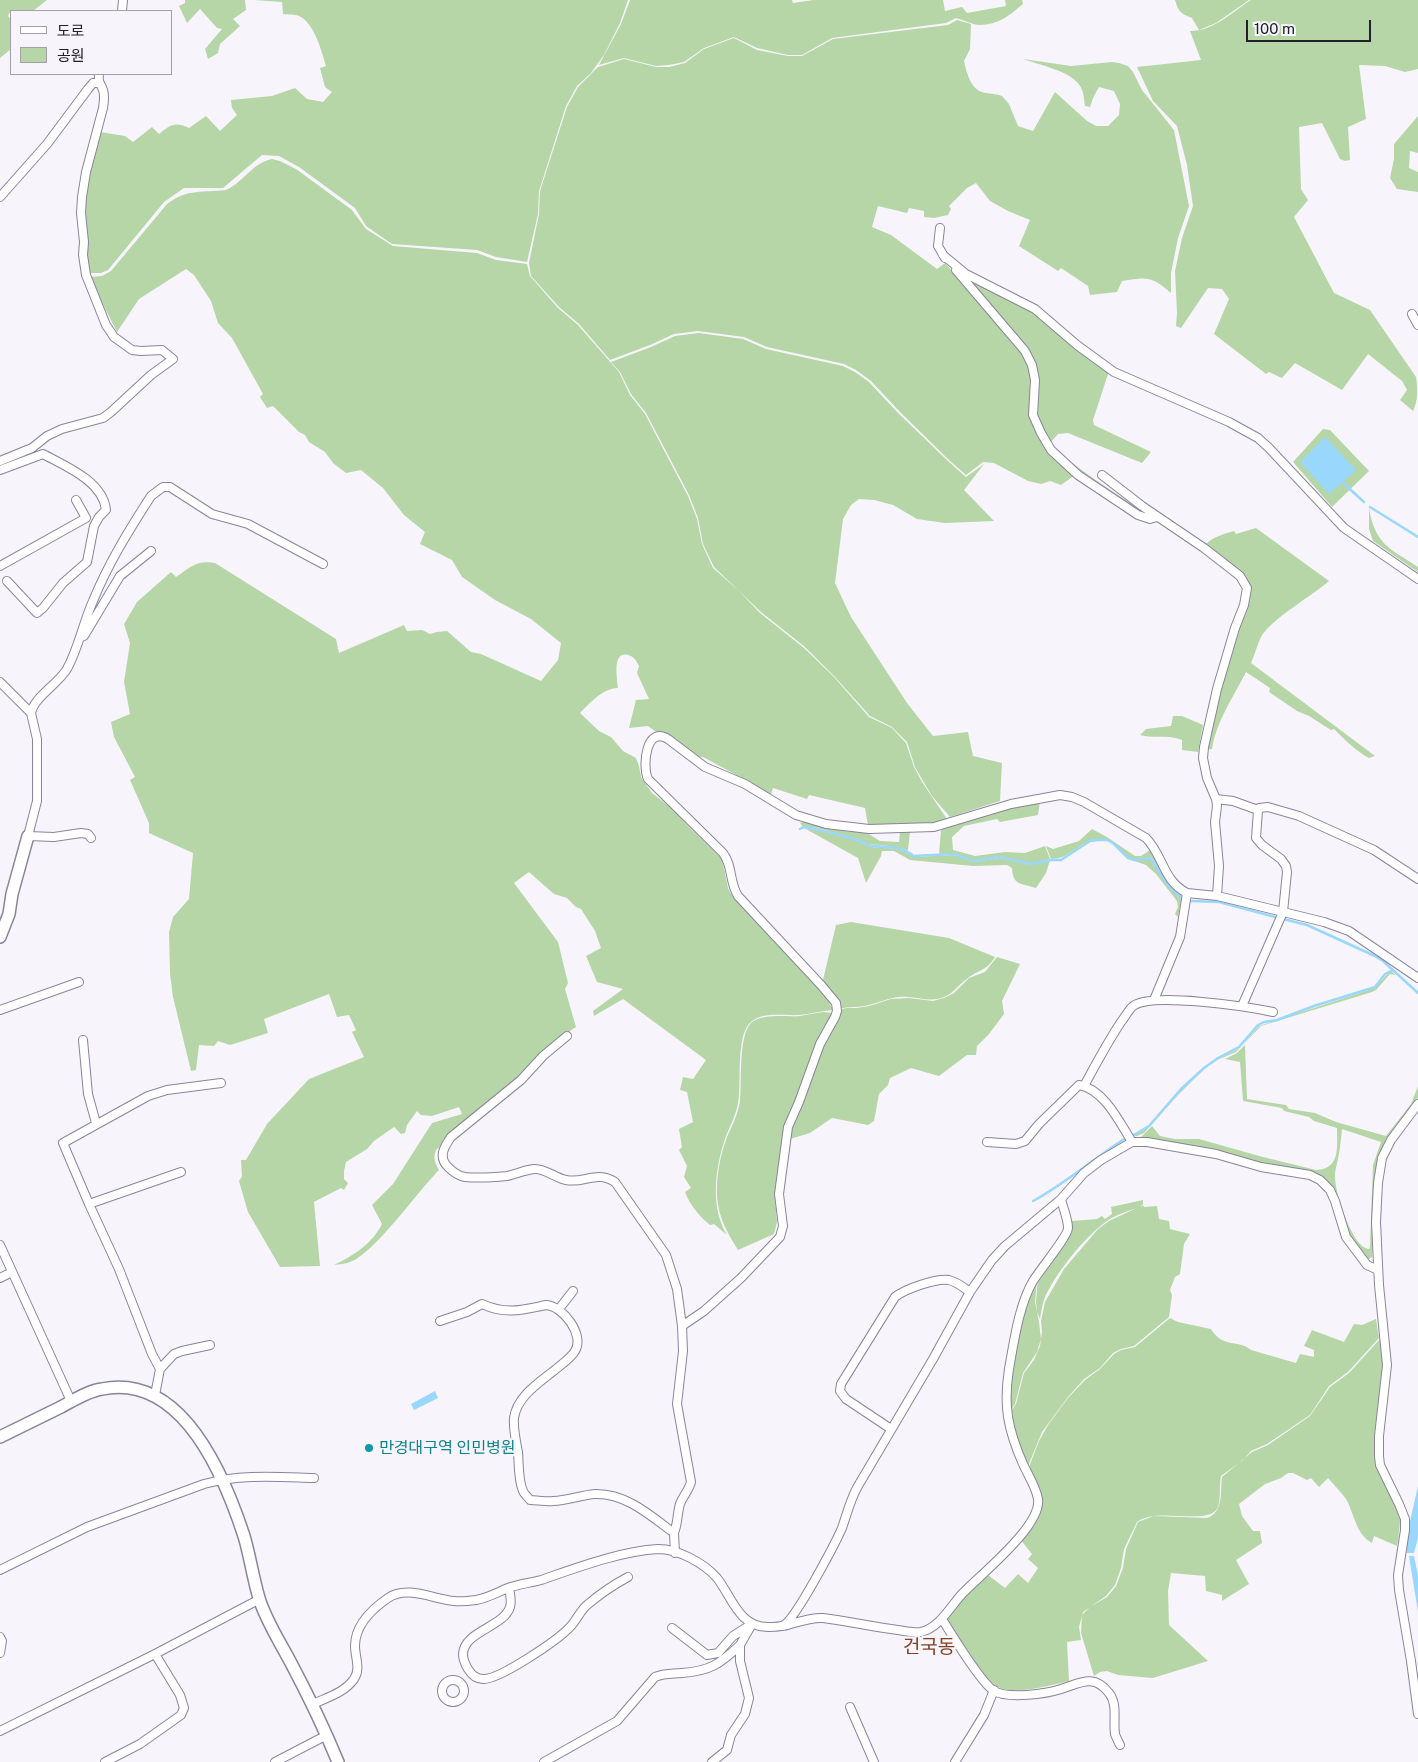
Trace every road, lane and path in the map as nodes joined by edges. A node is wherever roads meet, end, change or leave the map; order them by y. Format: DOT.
graph roads {
  1 [pos="99,75"];
  2 [pos="98,83"];
  3 [pos="0,197"];
  4 [pos="940,228"];
  5 [pos="943,255"];
  6 [pos="1412,314"];
  7 [pos="1418,325"];
  8 [pos="0,462"];
  9 [pos="0,470"];
  10 [pos="1102,475"];
  11 [pos="76,500"];
  12 [pos="1157,517"];
  13 [pos="151,551"];
  14 [pos="323,564"];
  15 [pos="0,566"];
  16 [pos="1418,579"];
  17 [pos="7,580"];
  18 [pos="79,644"];
  19 [pos="0,684"];
  20 [pos="31,713"];
  21 [pos="1216,799"];
  22 [pos="1258,810"];
  23 [pos="28,836"];
  24 [pos="91,838"];
  25 [pos="1418,879"];
  26 [pos="1187,894"];
  27 [pos="1217,896"];
  28 [pos="1283,912"];
  29 [pos="0,937"];
  30 [pos="1418,978"];
  31 [pos="79,982"];
  32 [pos="1154,1000"];
  33 [pos="1242,1006"];
  34 [pos="0,1010"];
  35 [pos="1273,1012"];
  36 [pos="567,1036"];
  37 [pos="83,1040"];
  38 [pos="221,1083"];
  39 [pos="1084,1086"];
  40 [pos="1418,1104"];
  41 [pos="96,1124"];
  42 [pos="987,1142"];
  43 [pos="1132,1142"];
  44 [pos="181,1172"];
  45 [pos="1061,1199"];
  46 [pos="89,1204"];
  47 [pos="0,1245"];
  48 [pos="1378,1270"];
  49 [pos="12,1272"];
  50 [pos="0,1278"];
  51 [pos="573,1291"];
  52 [pos="970,1292"];
  53 [pos="560,1309"];
  54 [pos="440,1321"];
  55 [pos="682,1326"];
  56 [pos="210,1345"];
  57 [pos="160,1368"];
  58 [pos="155,1395"];
  59 [pos="71,1401"];
  60 [pos="891,1429"];
  61 [pos="0,1437"];
  62 [pos="314,1478"];
  63 [pos="222,1479"];
  64 [pos="674,1533"];
  65 [pos="675,1552"];
  66 [pos="0,1570"];
  67 [pos="628,1578"];
  68 [pos="509,1588"];
  69 [pos="260,1599"];
  70 [pos="942,1619"];
  71 [pos="752,1624"];
  72 [pos="783,1626"];
  73 [pos="672,1628"];
  74 [pos="0,1637"];
  75 [pos="740,1645"];
  76 [pos="0,1653"];
  77 [pos="156,1654"];
  78 [pos="471,1672"];
  79 [pos="460,1682"];
  80 [pos="994,1690"];
  81 [pos="313,1704"];
  82 [pos="850,1707"];
  83 [pos="1418,1714"];
  84 [pos="0,1731"];
  85 [pos="327,1735"];
  86 [pos="1120,1744"];
  87 [pos="105,1762"];
  88 [pos="276,1762"];
  89 [pos="338,1762"];
  90 [pos="544,1762"];
  91 [pos="712,1762"];
  92 [pos="874,1762"];
  93 [pos="955,1762"];
  1 -- 2 [label="street"];
  2 -- 3 [label="street"];
  2 -- 8 [label="street"];
  4 -- 5 [label="street"];
  5 -- 12 [label="street"];
  5 -- 16 [label="street"];
  6 -- 7 [label="street"];
  9 -- 17 [label="street"];
  10 -- 12 [label="street"];
  11 -- 15 [label="street"];
  12 -- 21 [label="street"];
  13 -- 18 [label="street"];
  14 -- 18 [label="street"];
  18 -- 20 [label="street"];
  19 -- 20 [label="street"];
  20 -- 23 [label="street"];
  21 -- 22 [label="street"];
  21 -- 27 [label="street"];
  22 -- 25 [label="street"];
  22 -- 28 [label="street"];
  23 -- 24 [label="street"];
  23 -- 29 [label="street"];
  26 -- 27 [label="street"];
  26 -- 32 [label="street"];
  26 -- 55 [label="street"];
  27 -- 28 [label="street"];
  28 -- 30 [label="street"];
  28 -- 33 [label="street"];
  31 -- 34 [label="street"];
  32 -- 33 [label="street"];
  32 -- 39 [label="street"];
  33 -- 35 [label="street"];
  36 -- 55 [label="street"];
  37 -- 41 [label="street"];
  38 -- 41 [label="street"];
  39 -- 42 [label="street"];
  39 -- 43 [label="street"];
  40 -- 48 [label="street"];
  41 -- 46 [label="street"];
  43 -- 45 [label="street"];
  43 -- 48 [label="street"];
  44 -- 46 [label="street"];
  45 -- 52 [label="street"];
  45 -- 70 [label="street"];
  46 -- 57 [label="street"];
  47 -- 49 [label="street"];
  48 -- 83 [label="street"];
  49 -- 50 [label="street"];
  49 -- 59 [label="street"];
  51 -- 53 [label="street"];
  52 -- 60 [label="street"];
  52 -- 60 [label="street"];
  53 -- 54 [label="street"];
  53 -- 64 [label="street"];
  55 -- 64 [label="street"];
  56 -- 57 [label="street"];
  57 -- 58 [label="street"];
  58 -- 59 [label="street"];
  58 -- 63 [label="street"];
  59 -- 61 [label="street"];
  60 -- 72 [label="street"];
  62 -- 63 [label="street"];
  63 -- 66 [label="street"];
  63 -- 69 [label="street"];
  64 -- 65 [label="street"];
  65 -- 68 [label="street"];
  65 -- 71 [label="street"];
  67 -- 78 [label="street"];
  68 -- 78 [label="street"];
  68 -- 81 [label="street"];
  69 -- 77 [label="street"];
  69 -- 81 [label="street"];
  70 -- 72 [label="street"];
  70 -- 80 [label="street"];
  71 -- 72 [label="street"];
  71 -- 73 [label="street"];
  71 -- 75 [label="street"];
  74 -- 76 [label="street"];
  75 -- 90 [label="street"];
  75 -- 91 [label="street"];
  77 -- 84 [label="street"];
  77 -- 87 [label="street"];
  78 -- 79 [label="street"];
  80 -- 86 [label="street"];
  80 -- 93 [label="street"];
  81 -- 85 [label="street"];
  82 -- 92 [label="street"];
  85 -- 88 [label="street"];
  85 -- 89 [label="street"];
}
